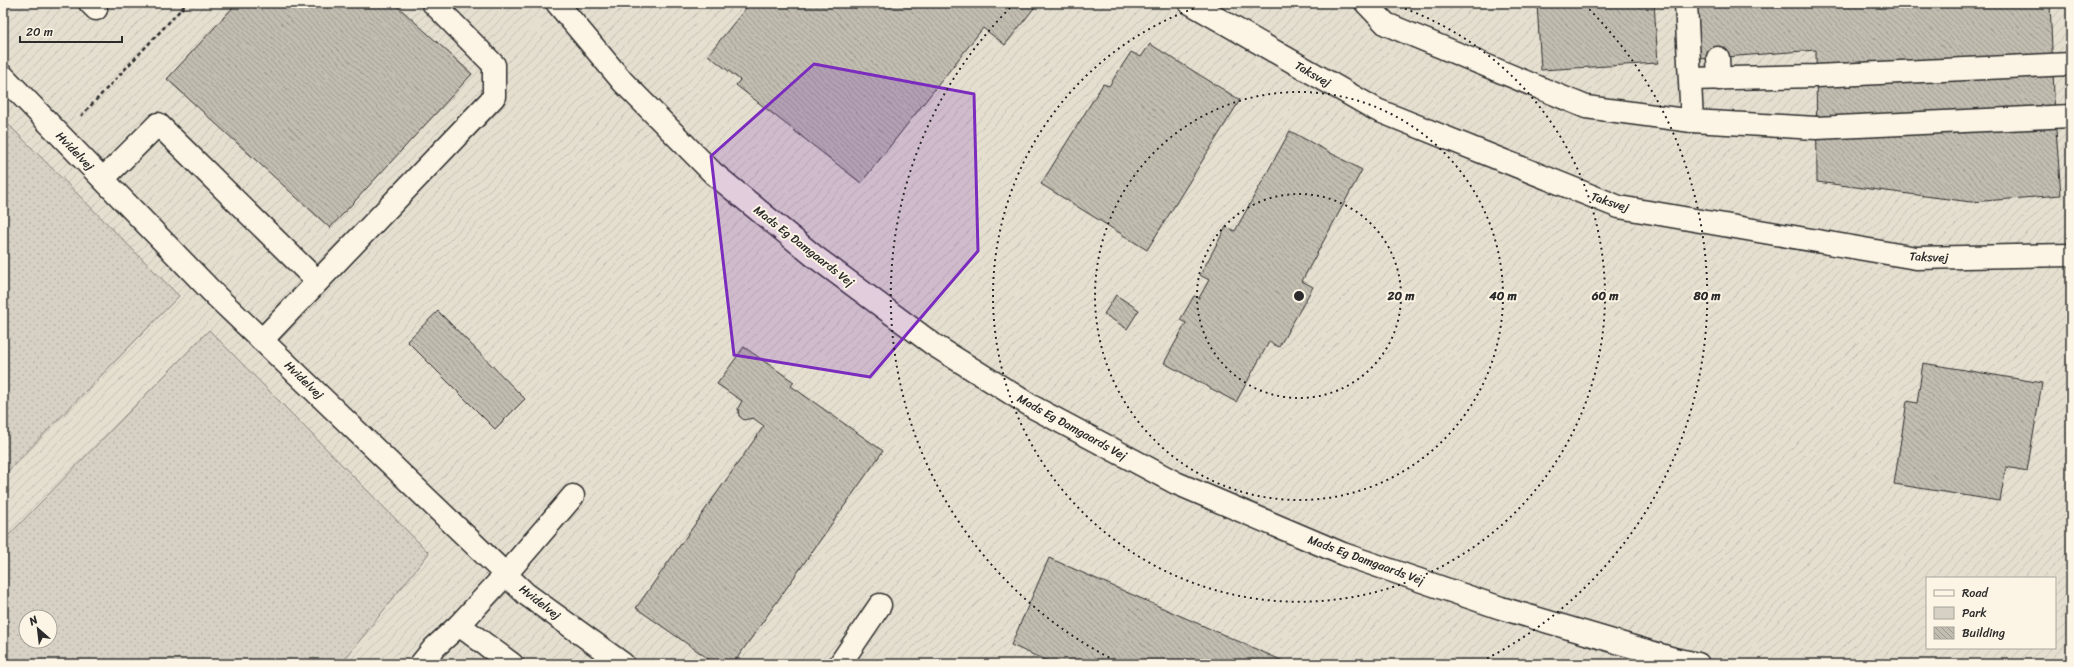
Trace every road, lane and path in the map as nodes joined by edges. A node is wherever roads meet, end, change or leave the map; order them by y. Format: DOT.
graph roads {
  1 [pos="187,3"];
  2 [pos="433,3"];
  3 [pos="557,3"];
  4 [pos="1190,3"];
  5 [pos="1366,3"];
  6 [pos="1686,3"];
  7 [pos="2071,64"];
  8 [pos="3,76"];
  9 [pos="1691,79"];
  10 [pos="2071,116"];
  11 [pos="1692,121"];
  12 [pos="62,137"];
  13 [pos="103,179"];
  14 [pos="2071,255"];
  15 [pos="318,281"];
  16 [pos="262,340"];
  17 [pos="572,496"];
  18 [pos="506,574"];
  19 [pos="880,605"];
  20 [pos="459,625"];
  21 [pos="421,664"];
  22 [pos="512,664"];
  23 [pos="623,664"];
  24 [pos="840,664"];
  25 [pos="1698,664"];
  1 -- 12 [label="path"];
  2 -- 15 [label="street"];
  3 -- 25 [label="street, Mads Eg Damgaards Vej"];
  4 -- 14 [label="street, Taksvej"];
  5 -- 11 [label="street"];
  6 -- 9 [label="street"];
  7 -- 9 [label="street"];
  8 -- 12 [label="street, Hvidelvej"];
  9 -- 11 [label="street"];
  10 -- 11 [label="street"];
  12 -- 13 [label="street, Hvidelvej"];
  13 -- 15 [label="street"];
  13 -- 16 [label="street, Hvidelvej"];
  15 -- 16 [label="street"];
  16 -- 18 [label="street, Hvidelvej"];
  17 -- 18 [label="street"];
  18 -- 20 [label="street"];
  18 -- 23 [label="street, Hvidelvej"];
  19 -- 24 [label="street"];
  20 -- 21 [label="street"];
  20 -- 22 [label="street"];
}
